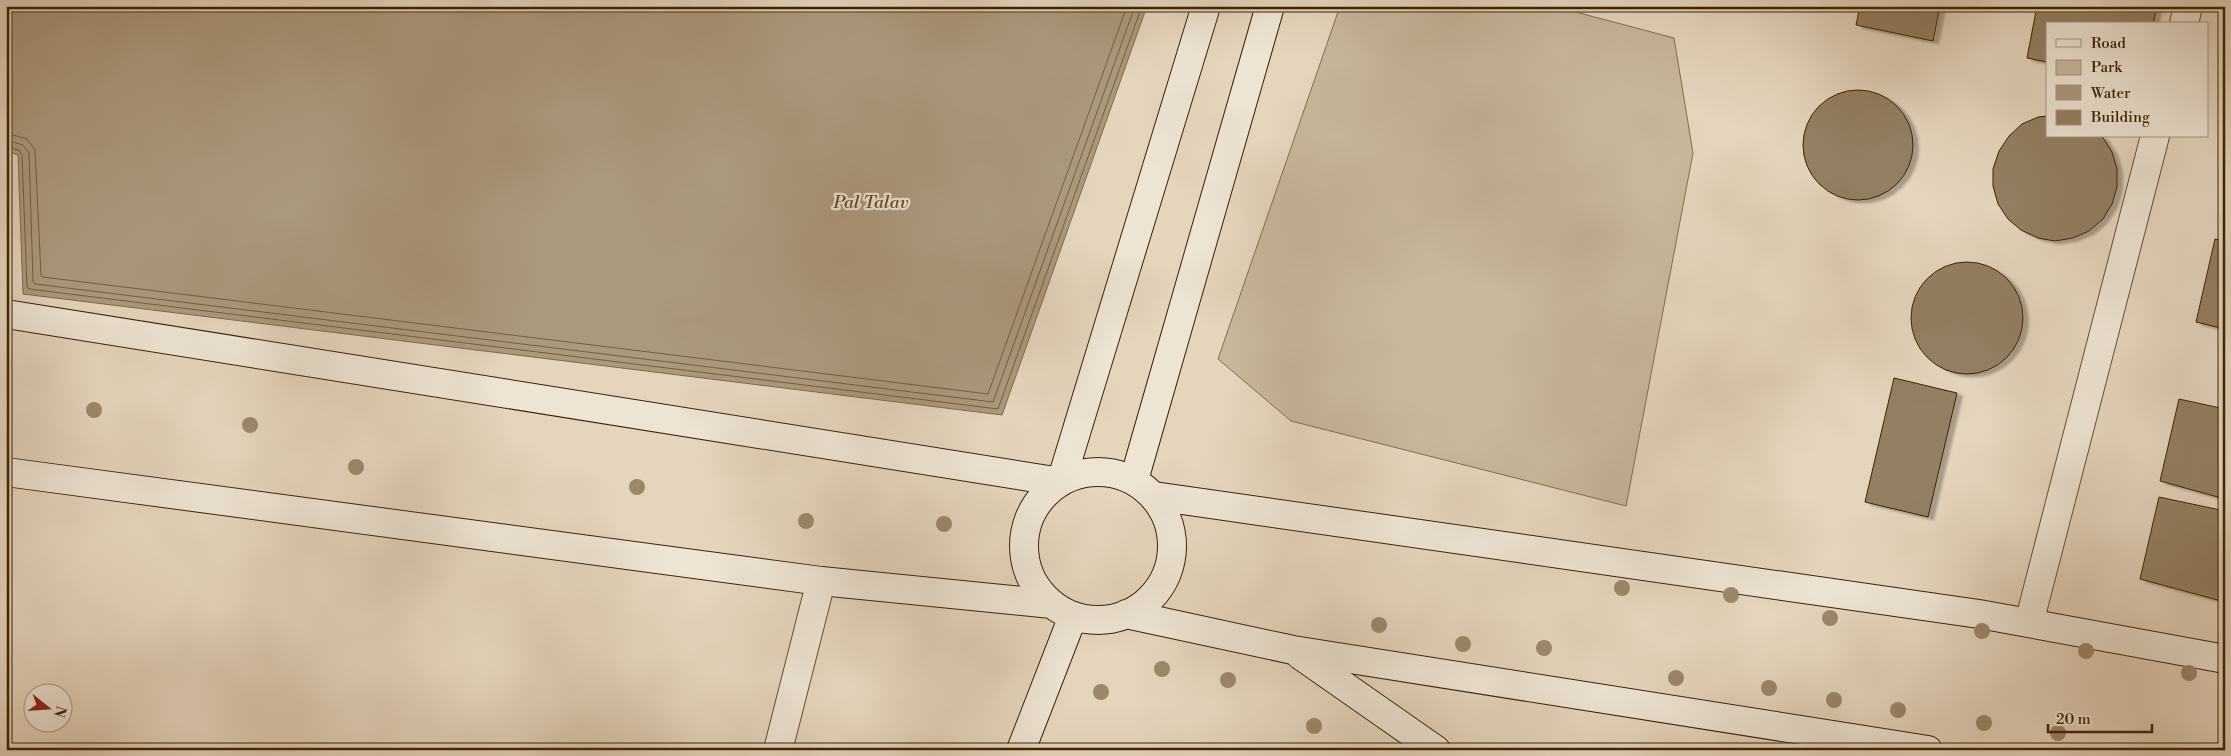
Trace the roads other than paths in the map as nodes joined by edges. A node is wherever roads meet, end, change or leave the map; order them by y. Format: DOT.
graph roads {
  1 [pos="1206,6"];
  2 [pos="1270,6"];
  3 [pos="2188,6"];
  4 [pos="2184,22"];
  5 [pos="2153,138"];
  6 [pos="6,314"];
  7 [pos="6,472"];
  8 [pos="1061,482"];
  9 [pos="1144,488"];
  10 [pos="821,581"];
  11 [pos="1063,610"];
  12 [pos="1126,614"];
  13 [pos="2029,623"];
  14 [pos="1293,650"];
  15 [pos="2225,659"];
  16 [pos="778,750"];
  17 [pos="1021,750"];
  18 [pos="1436,750"];
  19 [pos="1928,750"];
  1 -- 8 [label="street"];
  2 -- 9 [label="street"];
  3 -- 4 [label="street"];
  5 -- 13 [label="street"];
  6 -- 8 [label="street"];
  7 -- 10 [label="street"];
  8 -- 9 [label="street"];
  8 -- 11 [label="street"];
  9 -- 12 [label="street"];
  9 -- 13 [label="street"];
  10 -- 11 [label="street"];
  10 -- 16 [label="street"];
  11 -- 12 [label="street"];
  11 -- 17 [label="street"];
  12 -- 14 [label="street"];
  13 -- 15 [label="street"];
  14 -- 18 [label="street"];
  14 -- 19 [label="street"];
}
